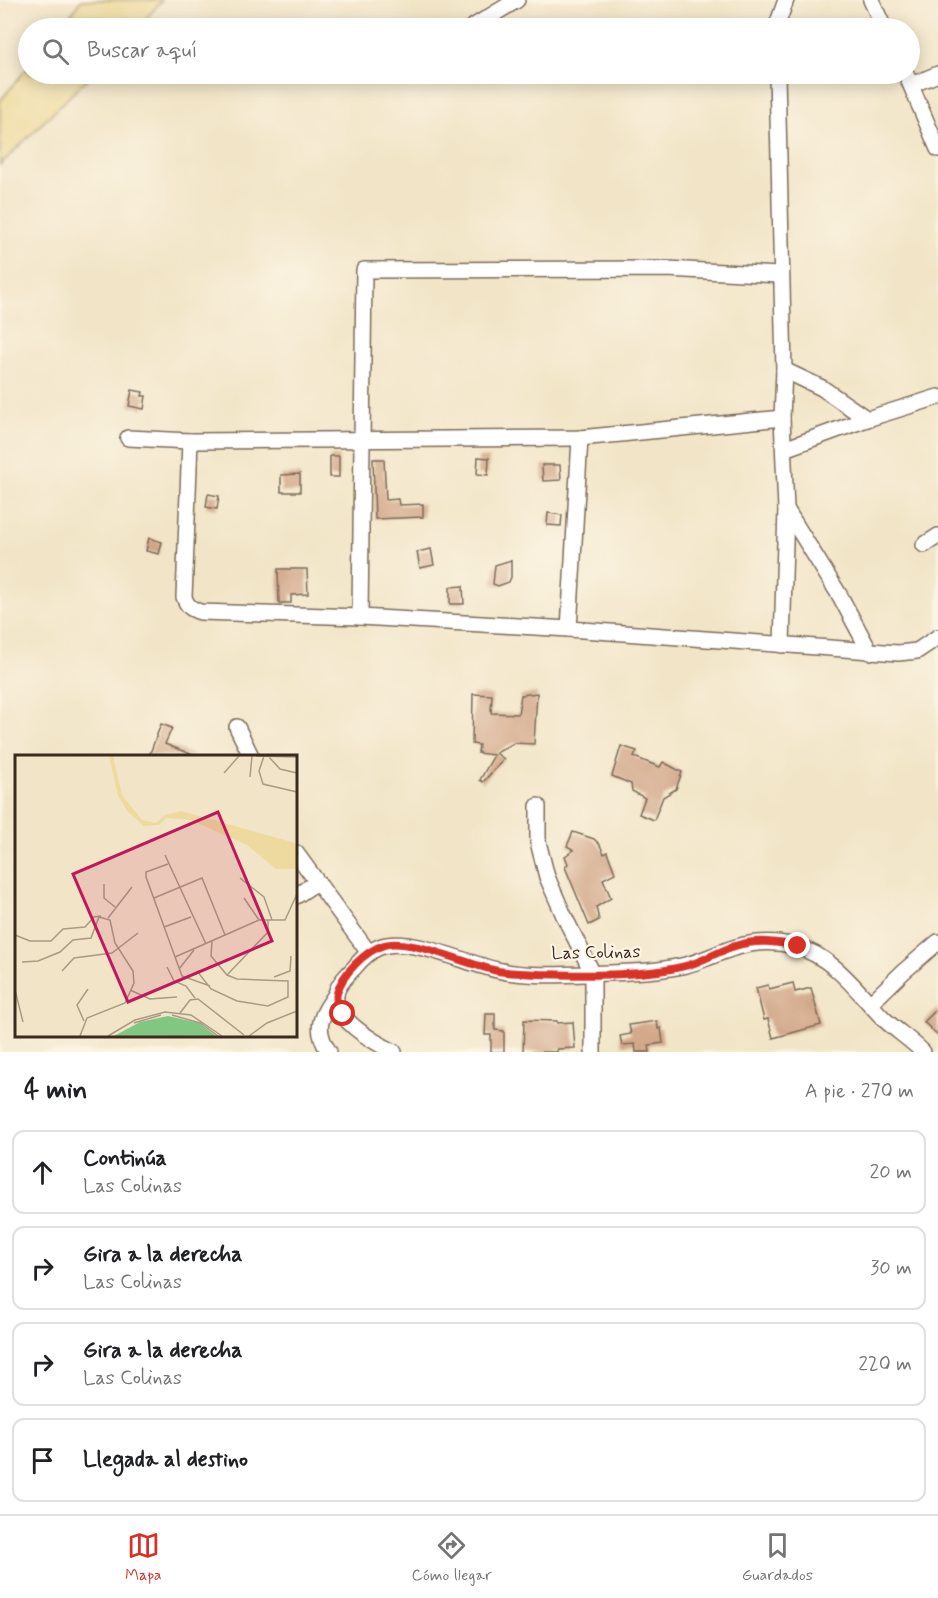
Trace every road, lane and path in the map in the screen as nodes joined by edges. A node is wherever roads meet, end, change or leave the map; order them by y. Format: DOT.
graph roads {
  1 [pos="517,0"];
  2 [pos="786,0"];
  3 [pos="870,0"];
  4 [pos="487,18"];
  5 [pos="780,18"];
  6 [pos="879,18"];
  7 [pos="938,74"];
  8 [pos="920,77"];
  9 [pos="777,84"];
  10 [pos="911,84"];
  11 [pos="938,149"];
  12 [pos="780,275"];
  13 [pos="784,370"];
  14 [pos="938,397"];
  15 [pos="782,418"];
  16 [pos="867,419"];
  17 [pos="129,438"];
  18 [pos="580,438"];
  19 [pos="362,440"];
  20 [pos="190,441"];
  21 [pos="784,449"];
  22 [pos="786,509"];
  23 [pos="938,536"];
  24 [pos="924,545"];
  25 [pos="360,616"];
  26 [pos="569,629"];
  27 [pos="938,637"];
  28 [pos="782,645"];
  29 [pos="870,652"];
  30 [pos="237,727"];
  31 [pos="250,755"];
  32 [pos="538,806"];
  33 [pos="297,854"];
  34 [pos="317,882"];
  35 [pos="297,895"];
  36 [pos="938,942"];
  37 [pos="369,953"];
  38 [pos="593,974"];
  39 [pos="336,994"];
  40 [pos="870,1004"];
  41 [pos="329,1052"];
  42 [pos="394,1052"];
  43 [pos="593,1052"];
  44 [pos="923,1052"];
  1 -- 4 [label="street"];
  2 -- 5 [label="street"];
  3 -- 6 [label="street"];
  7 -- 8 [label="street"];
  9 -- 12 [label="street"];
  10 -- 11 [label="street"];
  12 -- 13 [label="street"];
  12 -- 19 [label="street"];
  13 -- 15 [label="street"];
  13 -- 16 [label="street"];
  14 -- 16 [label="street"];
  15 -- 18 [label="street"];
  15 -- 21 [label="street"];
  16 -- 21 [label="street"];
  17 -- 20 [label="street"];
  18 -- 19 [label="street"];
  18 -- 26 [label="street"];
  19 -- 20 [label="street"];
  19 -- 25 [label="street"];
  20 -- 25 [label="street"];
  21 -- 22 [label="street"];
  22 -- 28 [label="street"];
  22 -- 29 [label="street"];
  23 -- 24 [label="street"];
  25 -- 26 [label="street"];
  26 -- 28 [label="street"];
  27 -- 29 [label="street"];
  28 -- 29 [label="street"];
  30 -- 31 [label="street"];
  32 -- 38 [label="street"];
  33 -- 34 [label="street"];
  34 -- 35 [label="street"];
  34 -- 37 [label="street"];
  36 -- 40 [label="street"];
  37 -- 38 [label="street, Las Colinas"];
  37 -- 39 [label="street, Las Colinas"];
  38 -- 40 [label="street, Las Colinas"];
  38 -- 43 [label="street"];
  39 -- 41 [label="street, Las Colinas"];
  39 -- 42 [label="street"];
  40 -- 44 [label="street, Las Colinas"];
}
